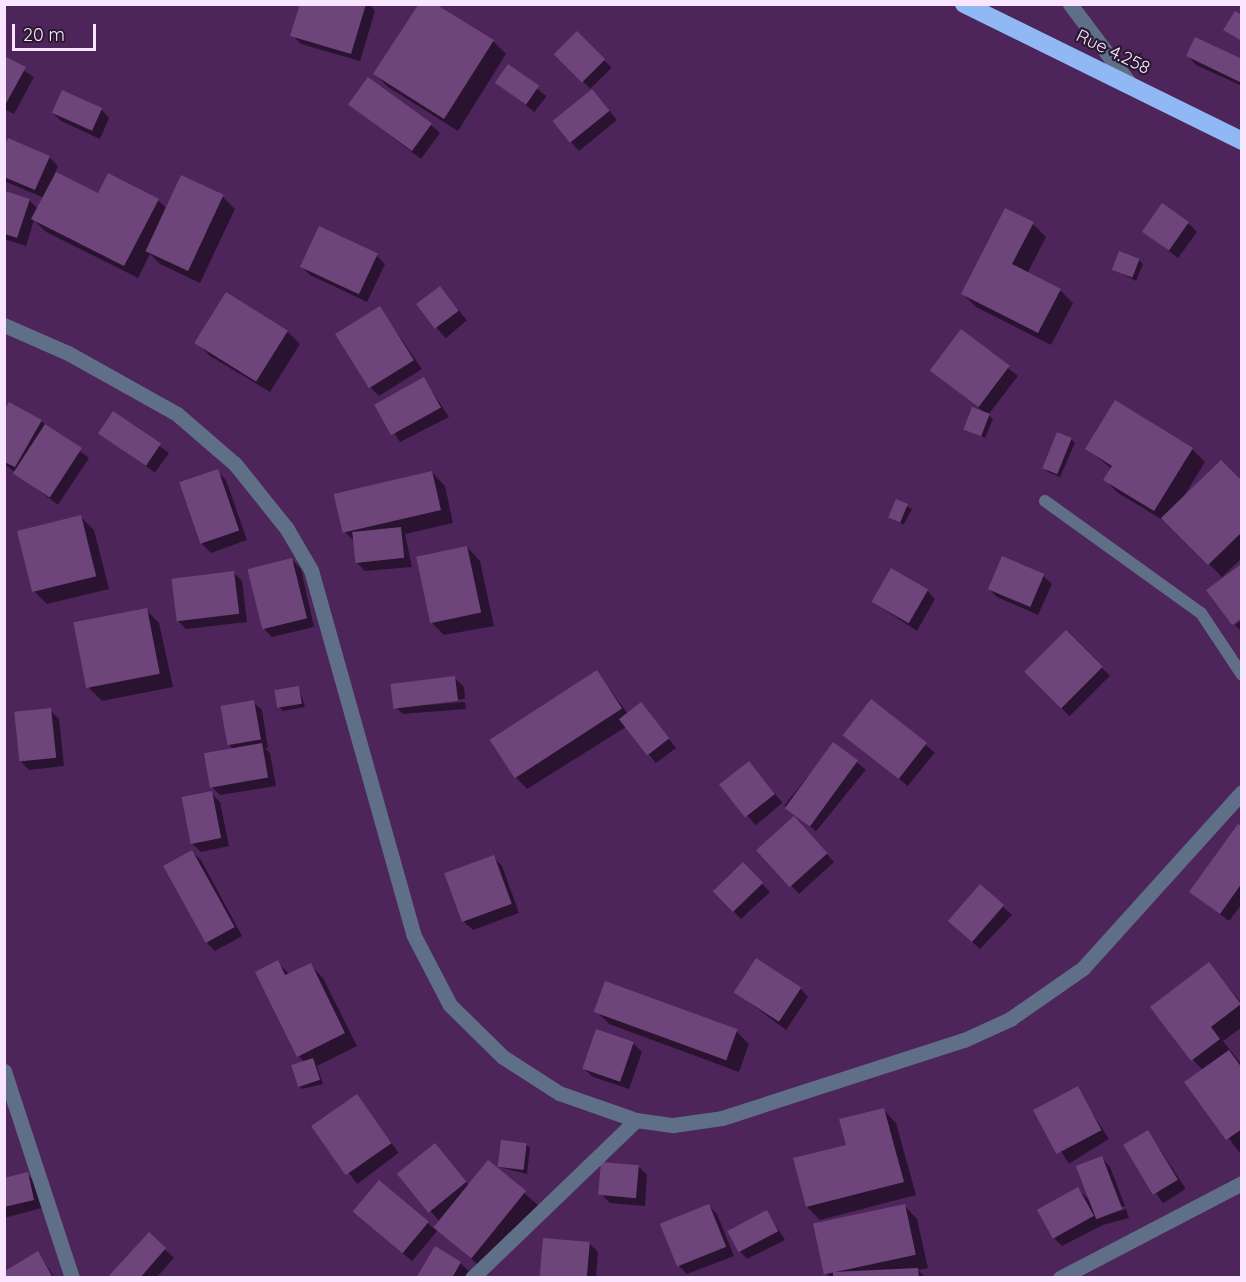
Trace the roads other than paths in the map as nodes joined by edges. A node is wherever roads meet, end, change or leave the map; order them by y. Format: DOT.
graph roads {
  1 [pos="964,4"];
  2 [pos="1070,4"];
  3 [pos="1130,84"];
  4 [pos="1242,141"];
  5 [pos="4,325"];
  6 [pos="1045,501"];
  7 [pos="1242,675"];
  8 [pos="1242,792"];
  9 [pos="4,1071"];
  10 [pos="636,1120"];
  11 [pos="1242,1183"];
  12 [pos="72,1278"];
  13 [pos="472,1278"];
  14 [pos="1060,1278"];
  1 -- 3 [label="highway, Rue 4.258"];
  2 -- 3 [label="street"];
  3 -- 4 [label="highway, Rue 4.258"];
  5 -- 10 [label="street"];
  6 -- 7 [label="lane"];
  8 -- 10 [label="street"];
  9 -- 12 [label="street"];
  10 -- 13 [label="street"];
  11 -- 14 [label="street"];
}
